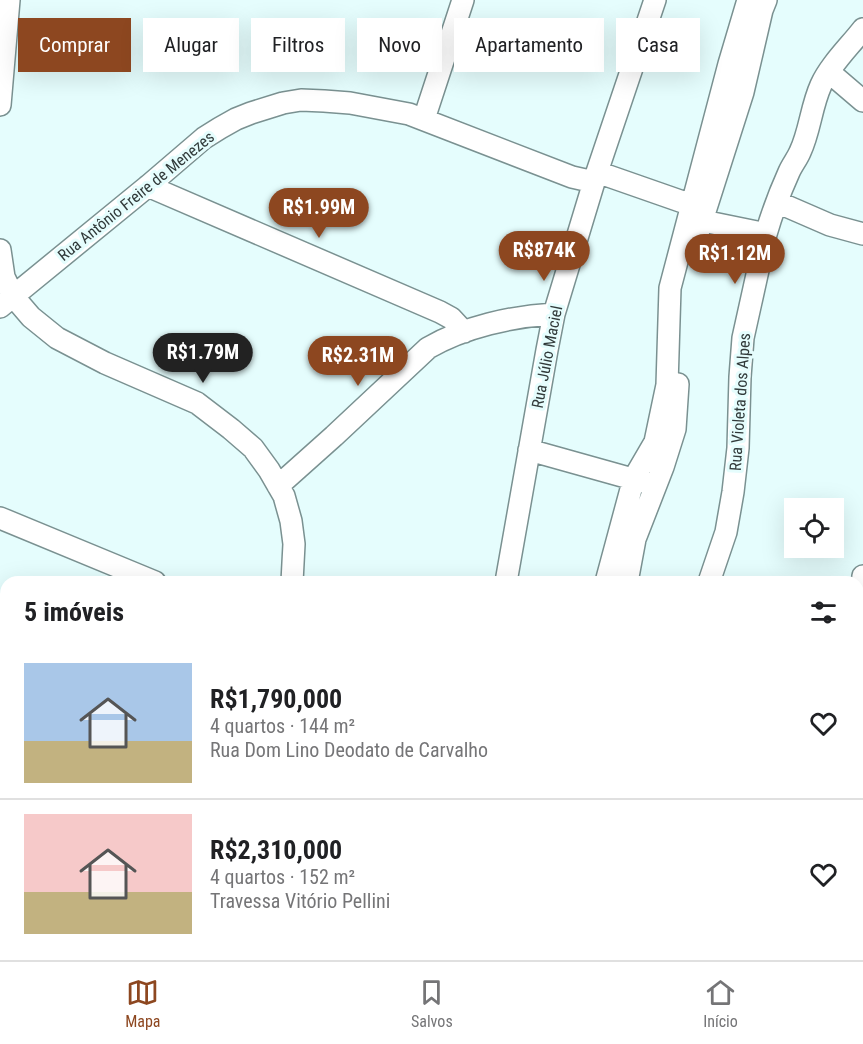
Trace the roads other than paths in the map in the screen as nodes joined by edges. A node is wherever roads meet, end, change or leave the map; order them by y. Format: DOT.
graph roads {
  1 [pos="463,0"];
  2 [pos="655,0"];
  3 [pos="748,0"];
  4 [pos="766,0"];
  5 [pos="12,1"];
  6 [pos="863,29"];
  7 [pos="829,72"];
  8 [pos="863,101"];
  9 [pos="0,105"];
  10 [pos="424,119"];
  11 [pos="595,177"];
  12 [pos="148,186"];
  13 [pos="777,202"];
  14 [pos="699,211"];
  15 [pos="766,234"];
  16 [pos="863,234"];
  17 [pos="0,250"];
  18 [pos="7,302"];
  19 [pos="554,314"];
  20 [pos="464,332"];
  21 [pos="530,450"];
  22 [pos="645,482"];
  23 [pos="278,486"];
  24 [pos="0,518"];
  25 [pos="141,576"];
  26 [pos="292,576"];
  27 [pos="507,576"];
  28 [pos="608,576"];
  29 [pos="628,576"];
  30 [pos="711,576"];
  1 -- 10 [label="street"];
  2 -- 11 [label="street, Rua Júlio Maciel"];
  3 -- 14 [label="street"];
  4 -- 14 [label="street"];
  5 -- 9 [label="street"];
  6 -- 7 [label="street, Rua Violeta dos Alpes"];
  7 -- 8 [label="street"];
  7 -- 13 [label="street, Rua Violeta dos Alpes"];
  10 -- 11 [label="street, Rua Antônio Freire de Menezes"];
  10 -- 12 [label="street, Rua Antônio Freire de Menezes"];
  11 -- 14 [label="street, Rua Antônio Freire de Menezes"];
  11 -- 19 [label="street, Rua Júlio Maciel"];
  12 -- 18 [label="street, Rua Antônio Freire de Menezes"];
  12 -- 20 [label="street"];
  13 -- 15 [label="street, Rua Violeta dos Alpes"];
  13 -- 16 [label="street"];
  14 -- 15 [label="street, Rua Antônio Freire de Menezes"];
  14 -- 22 [label="street"];
  15 -- 30 [label="street, Rua Violeta dos Alpes"];
  17 -- 18 [label="street"];
  18 -- 23 [label="street"];
  19 -- 20 [label="street"];
  19 -- 21 [label="street, Rua Júlio Maciel"];
  20 -- 23 [label="street"];
  21 -- 22 [label="street"];
  21 -- 27 [label="street, Rua Júlio Maciel"];
  22 -- 28 [label="street"];
  22 -- 29 [label="street"];
  23 -- 26 [label="street"];
  24 -- 25 [label="street"];
}
